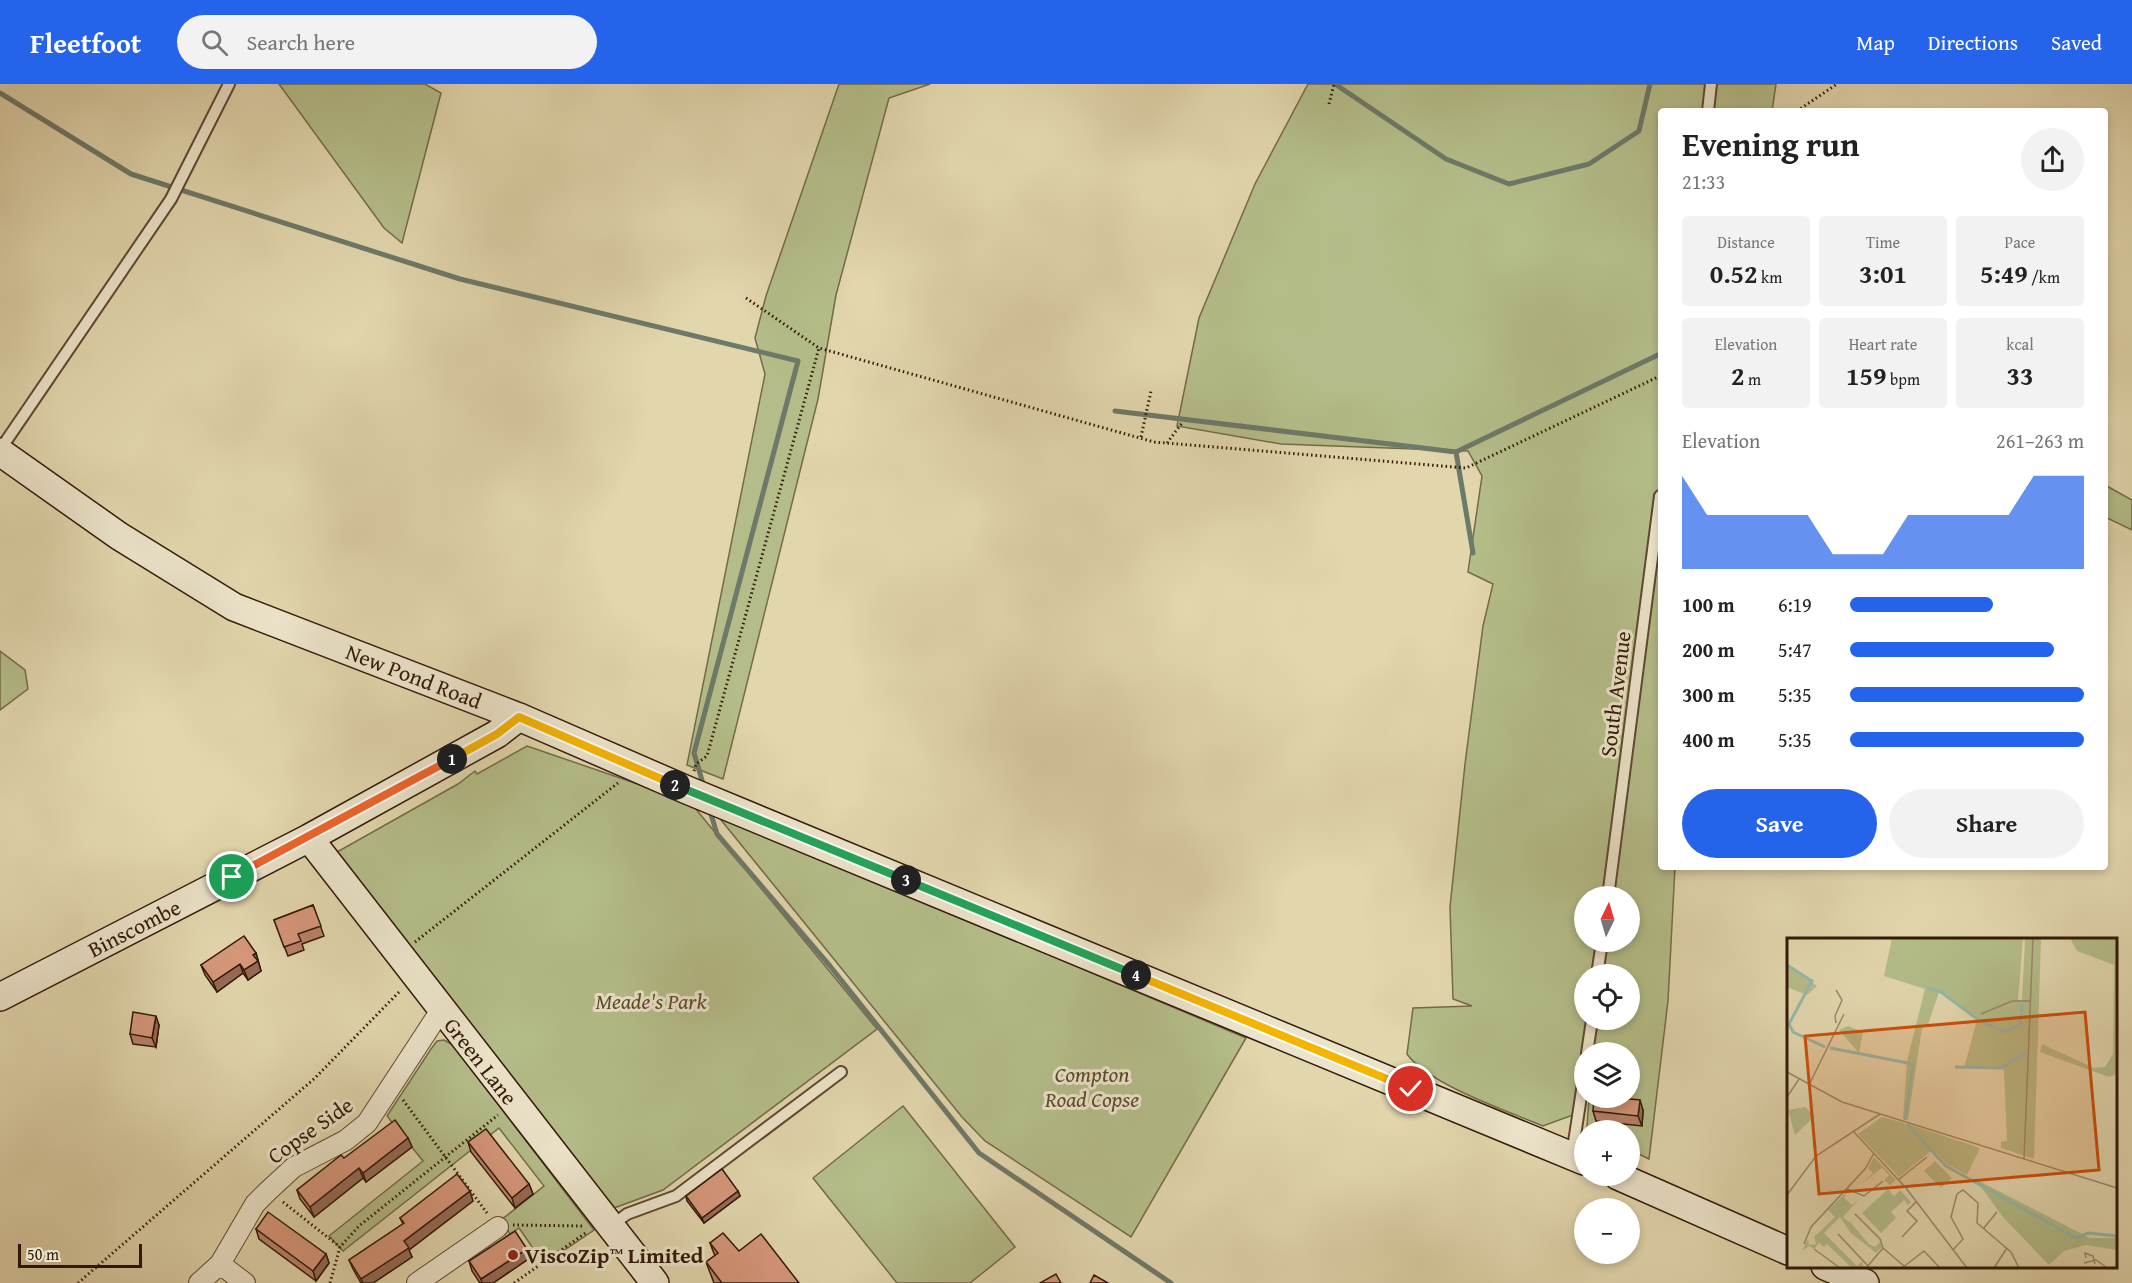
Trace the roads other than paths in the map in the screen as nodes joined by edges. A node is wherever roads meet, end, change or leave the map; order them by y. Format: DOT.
graph roads {
  1 [pos="229,84"];
  2 [pos="1711,84"];
  3 [pos="1708,108"];
  4 [pos="0,451"];
  5 [pos="1658,511"];
  6 [pos="519,717"];
  7 [pos="309,838"];
  8 [pos="1609,886"];
  9 [pos="0,997"];
  10 [pos="441,1010"];
  11 [pos="842,1072"];
  12 [pos="1574,1156"];
  13 [pos="1640,1186"];
  14 [pos="611,1226"];
  15 [pos="498,1227"];
  16 [pos="1787,1251"];
  17 [pos="220,1264"];
  18 [pos="1830,1268"];
  19 [pos="438,1277"];
  20 [pos="199,1283"];
  21 [pos="245,1283"];
  22 [pos="417,1283"];
  23 [pos="655,1283"];
  24 [pos="1865,1283"];
  1 -- 4 [label="lane"];
  2 -- 3 [label="lane"];
  4 -- 6 [label="main road, New Pond Road"];
  5 -- 8 [label="lane, South Avenue"];
  6 -- 7 [label="main road, Binscombe"];
  6 -- 12 [label="main road, New Pond Road"];
  7 -- 9 [label="main road, Binscombe"];
  7 -- 10 [label="main road, Green Lane"];
  10 -- 14 [label="main road, Green Lane"];
  10 -- 17 [label="street, Copse Side"];
  11 -- 14 [label="lane"];
  13 -- 16 [label="main road"];
  14 -- 23 [label="main road, Green Lane"];
  15 -- 19 [label="street"];
  17 -- 20 [label="street, Copse Side"];
  17 -- 21 [label="street"];
  18 -- 24 [label="main road"];
  19 -- 22 [label="street"];
}
